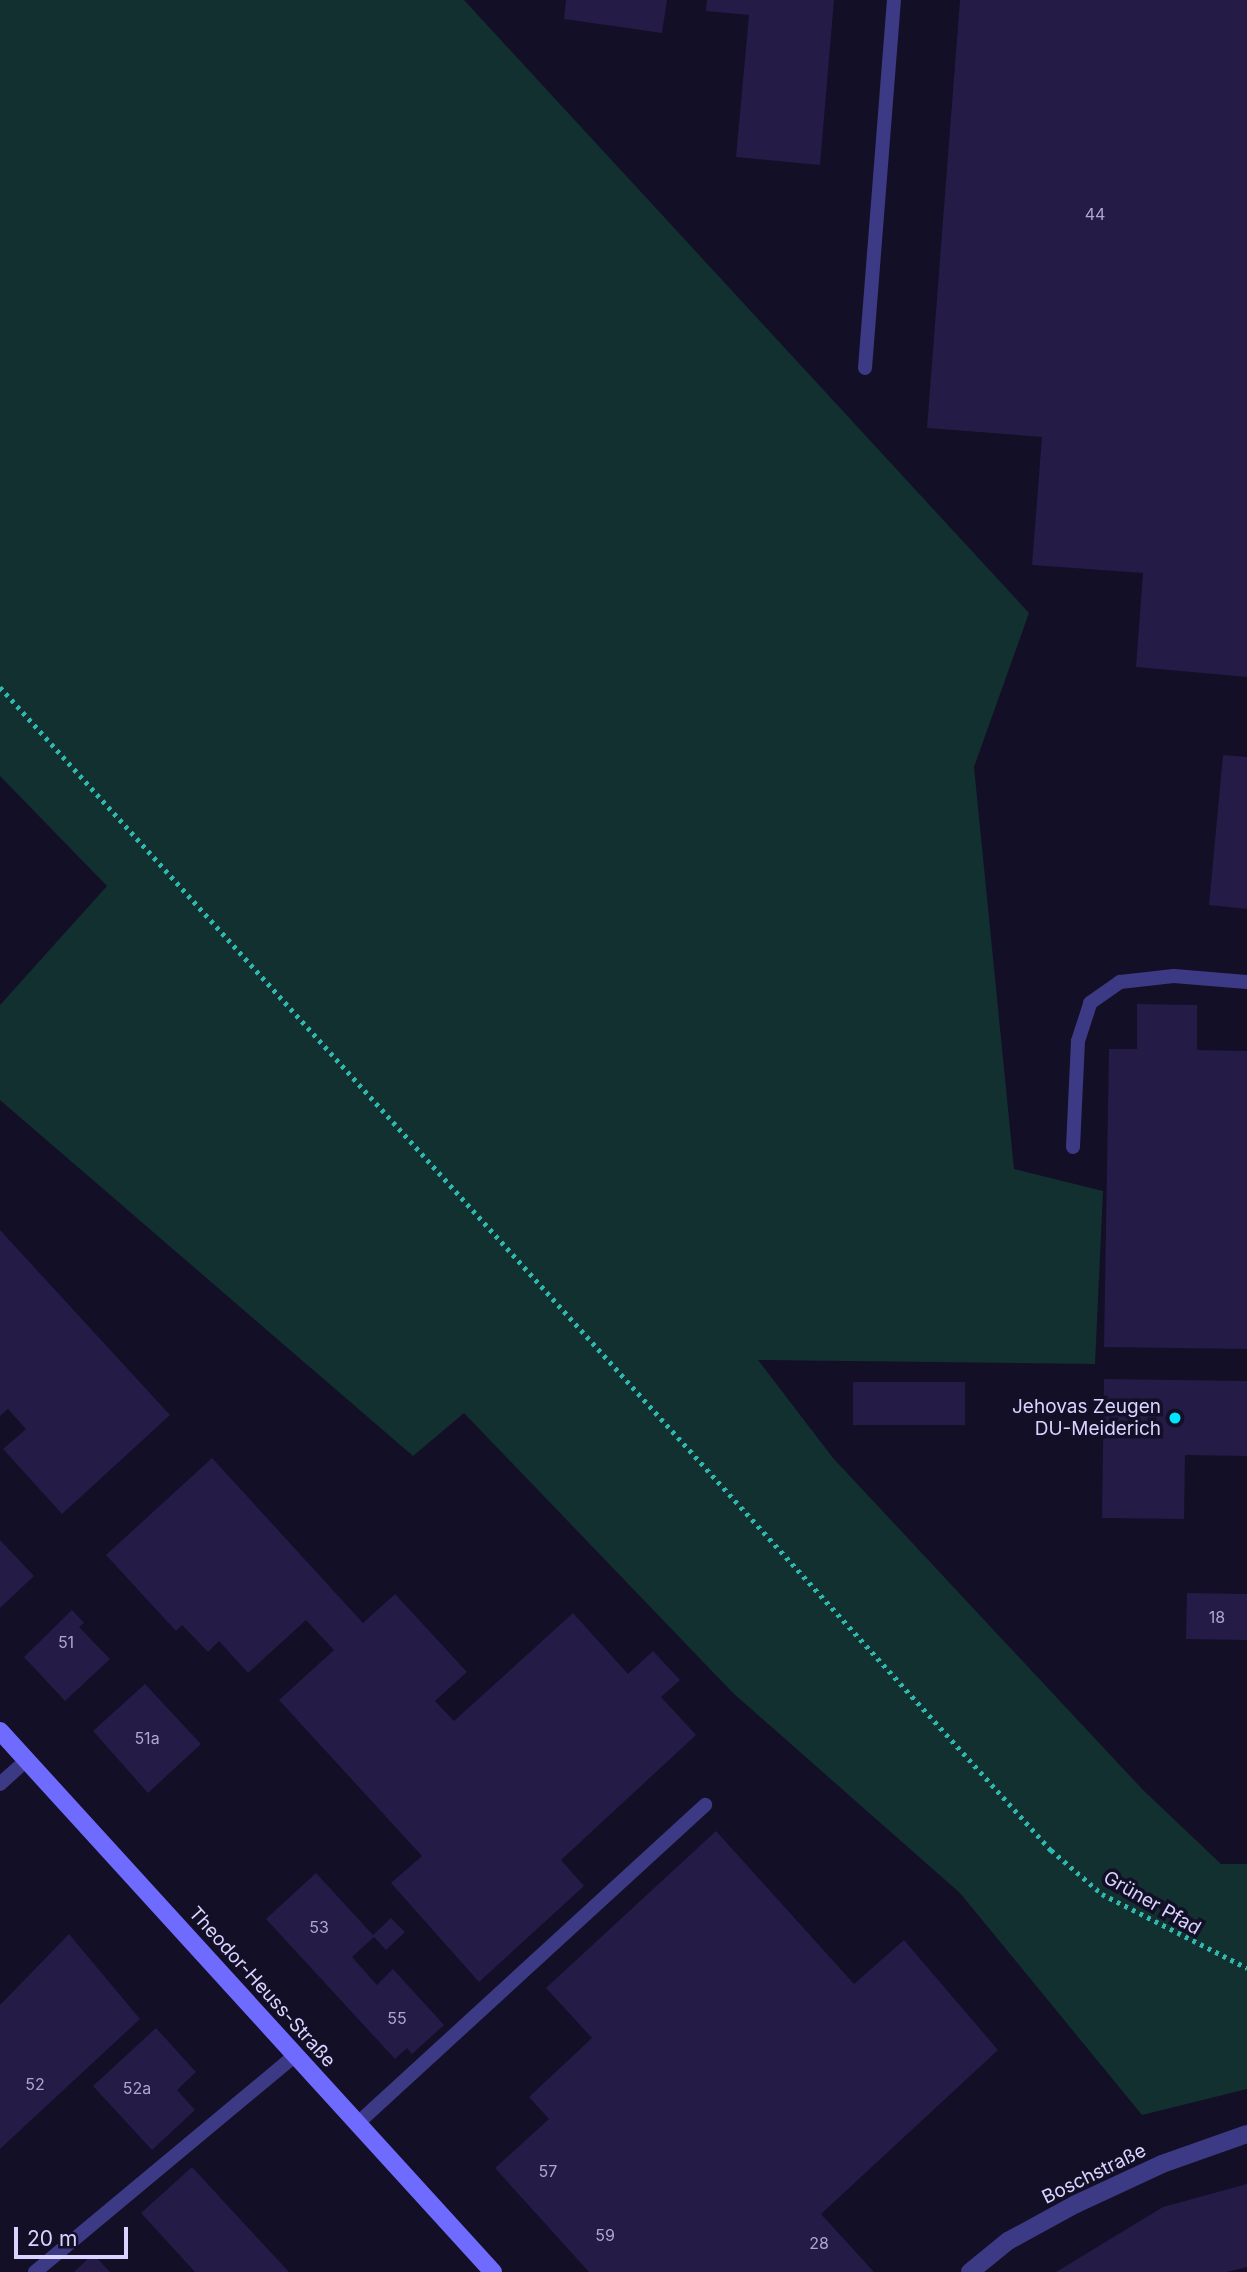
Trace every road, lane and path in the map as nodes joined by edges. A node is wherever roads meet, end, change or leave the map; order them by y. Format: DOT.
graph roads {
  1 [pos="894,0"];
  2 [pos="866,368"];
  3 [pos="0,687"];
  4 [pos="1247,982"];
  5 [pos="1073,1147"];
  6 [pos="0,1731"];
  7 [pos="27,1760"];
  8 [pos="0,1784"];
  9 [pos="705,1805"];
  10 [pos="1247,1968"];
  11 [pos="295,2055"];
  12 [pos="358,2123"];
  13 [pos="1247,2134"];
  14 [pos="35,2272"];
  15 [pos="493,2272"];
  16 [pos="970,2272"];
  1 -- 2 [label="lane"];
  3 -- 10 [label="path, Grüner Pfad"];
  4 -- 5 [label="lane"];
  6 -- 7 [label="street, Theodor-Heuss-Straße"];
  7 -- 8 [label="lane"];
  7 -- 11 [label="street, Theodor-Heuss-Straße"];
  9 -- 12 [label="lane"];
  11 -- 12 [label="street, Theodor-Heuss-Straße"];
  11 -- 14 [label="lane"];
  12 -- 15 [label="street, Theodor-Heuss-Straße"];
  13 -- 16 [label="street, Boschstraße"];
}
